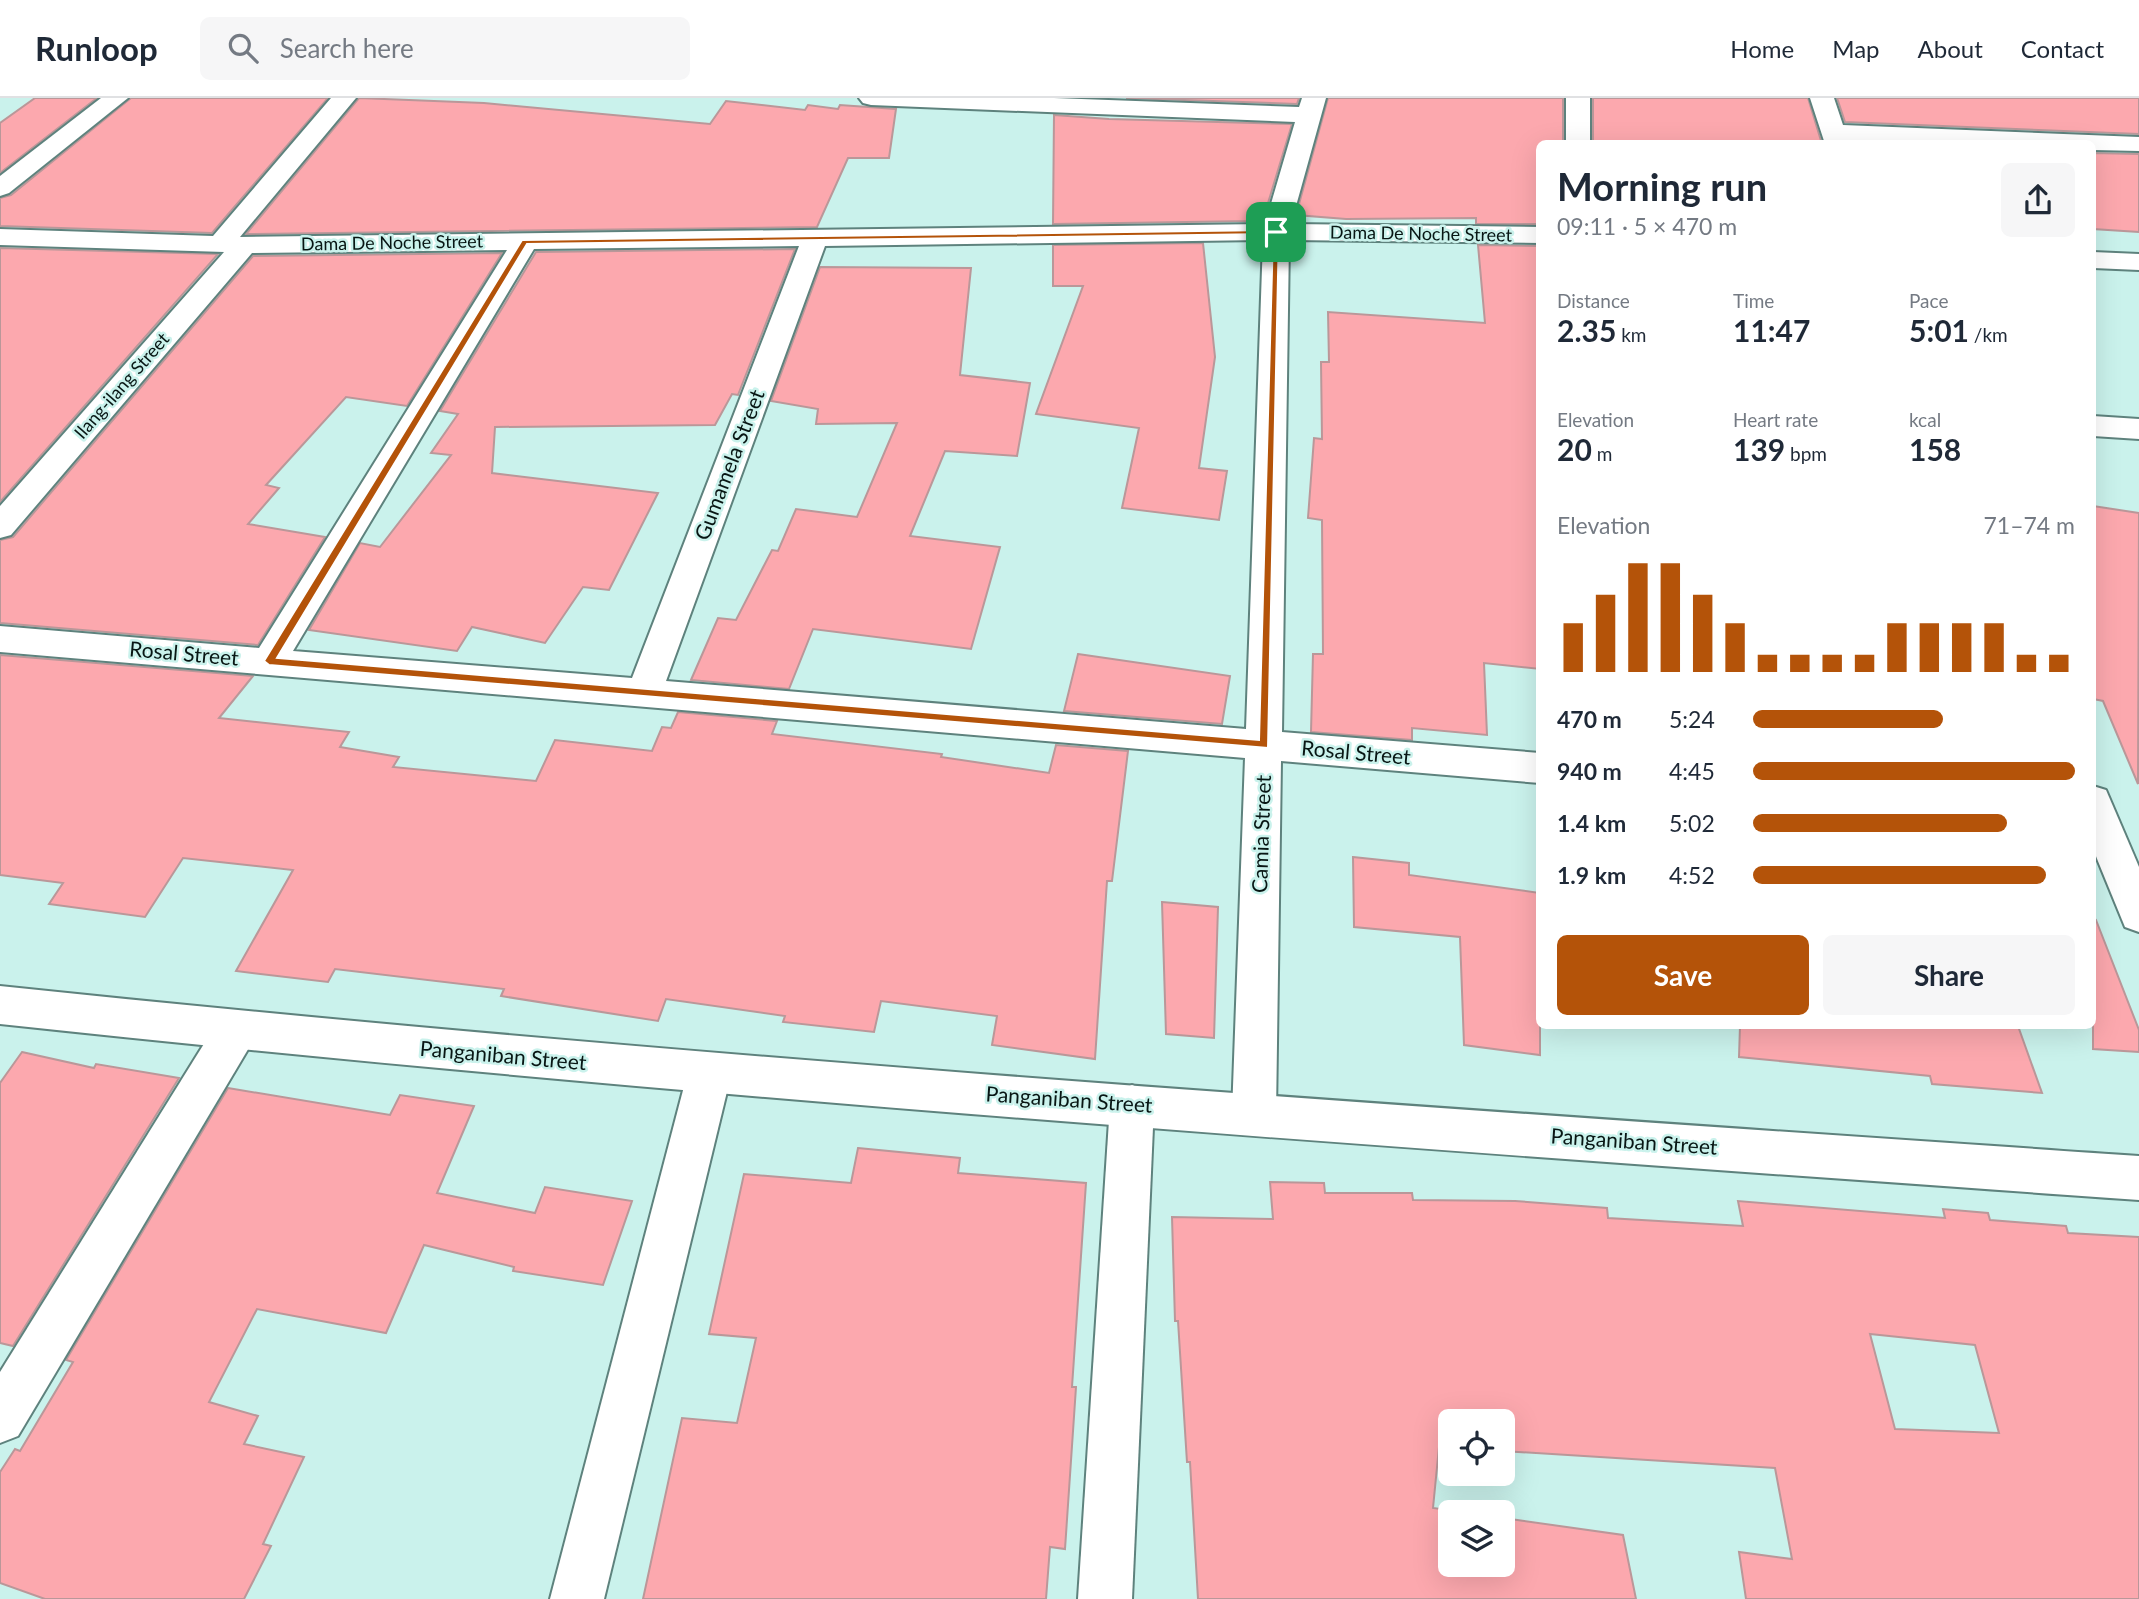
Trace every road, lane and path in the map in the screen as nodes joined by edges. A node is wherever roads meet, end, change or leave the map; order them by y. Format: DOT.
graph roads {
  1 [pos="116,98"];
  2 [pos="344,98"];
  3 [pos="871,98"];
  4 [pos="1578,98"];
  5 [pos="1822,98"];
  6 [pos="1312,106"];
  7 [pos="1836,138"];
  8 [pos="1578,140"];
  9 [pos="1937,140"];
  10 [pos="2096,143"];
  11 [pos="2139,144"];
  12 [pos="0,188"];
  13 [pos="1276,232"];
  14 [pos="1536,235"];
  15 [pos="0,237"];
  16 [pos="815,238"];
  17 [pos="525,242"];
  18 [pos="232,245"];
  19 [pos="2096,260"];
  20 [pos="2139,262"];
  21 [pos="2096,426"];
  22 [pos="2139,429"];
  23 [pos="0,527"];
  24 [pos="0,639"];
  25 [pos="269,661"];
  26 [pos="644,693"];
  27 [pos="1264,745"];
  28 [pos="1536,768"];
  29 [pos="2096,813"];
  30 [pos="2139,915"];
  31 [pos="0,1005"];
  32 [pos="235,1032"];
  33 [pos="709,1075"];
  34 [pos="1132,1105"];
  35 [pos="1254,1114"];
  36 [pos="2139,1178"];
  37 [pos="0,1418"];
  38 [pos="577,1599"];
  39 [pos="1105,1599"];
  1 -- 12 [label="street"];
  2 -- 18 [label="street, Ilang-ilang Street"];
  3 -- 6 [label="street"];
  4 -- 8 [label="street"];
  5 -- 7 [label="street"];
  6 -- 13 [label="street, Camia Street"];
  7 -- 9 [label="street"];
  10 -- 11 [label="street"];
  13 -- 14 [label="street, Dama De Noche Street"];
  13 -- 16 [label="street, Dama De Noche Street"];
  13 -- 27 [label="street, Camia Street"];
  15 -- 18 [label="street, Dama De Noche Street"];
  16 -- 17 [label="street, Dama De Noche Street"];
  16 -- 26 [label="street, Gumamela Street"];
  17 -- 18 [label="street, Dama De Noche Street"];
  17 -- 25 [label="street"];
  18 -- 23 [label="street, Ilang-ilang Street"];
  19 -- 20 [label="street"];
  21 -- 22 [label="street"];
  24 -- 25 [label="street, Rosal Street"];
  25 -- 26 [label="street, Rosal Street"];
  26 -- 27 [label="street, Rosal Street"];
  27 -- 28 [label="street, Rosal Street"];
  27 -- 35 [label="street, Camia Street"];
  29 -- 30 [label="street"];
  31 -- 32 [label="street, Panganiban Street"];
  32 -- 33 [label="street, Panganiban Street"];
  32 -- 37 [label="street"];
  33 -- 34 [label="street, Panganiban Street"];
  33 -- 38 [label="street"];
  34 -- 35 [label="street, Panganiban Street"];
  34 -- 39 [label="street"];
  35 -- 36 [label="street, Panganiban Street"];
}
